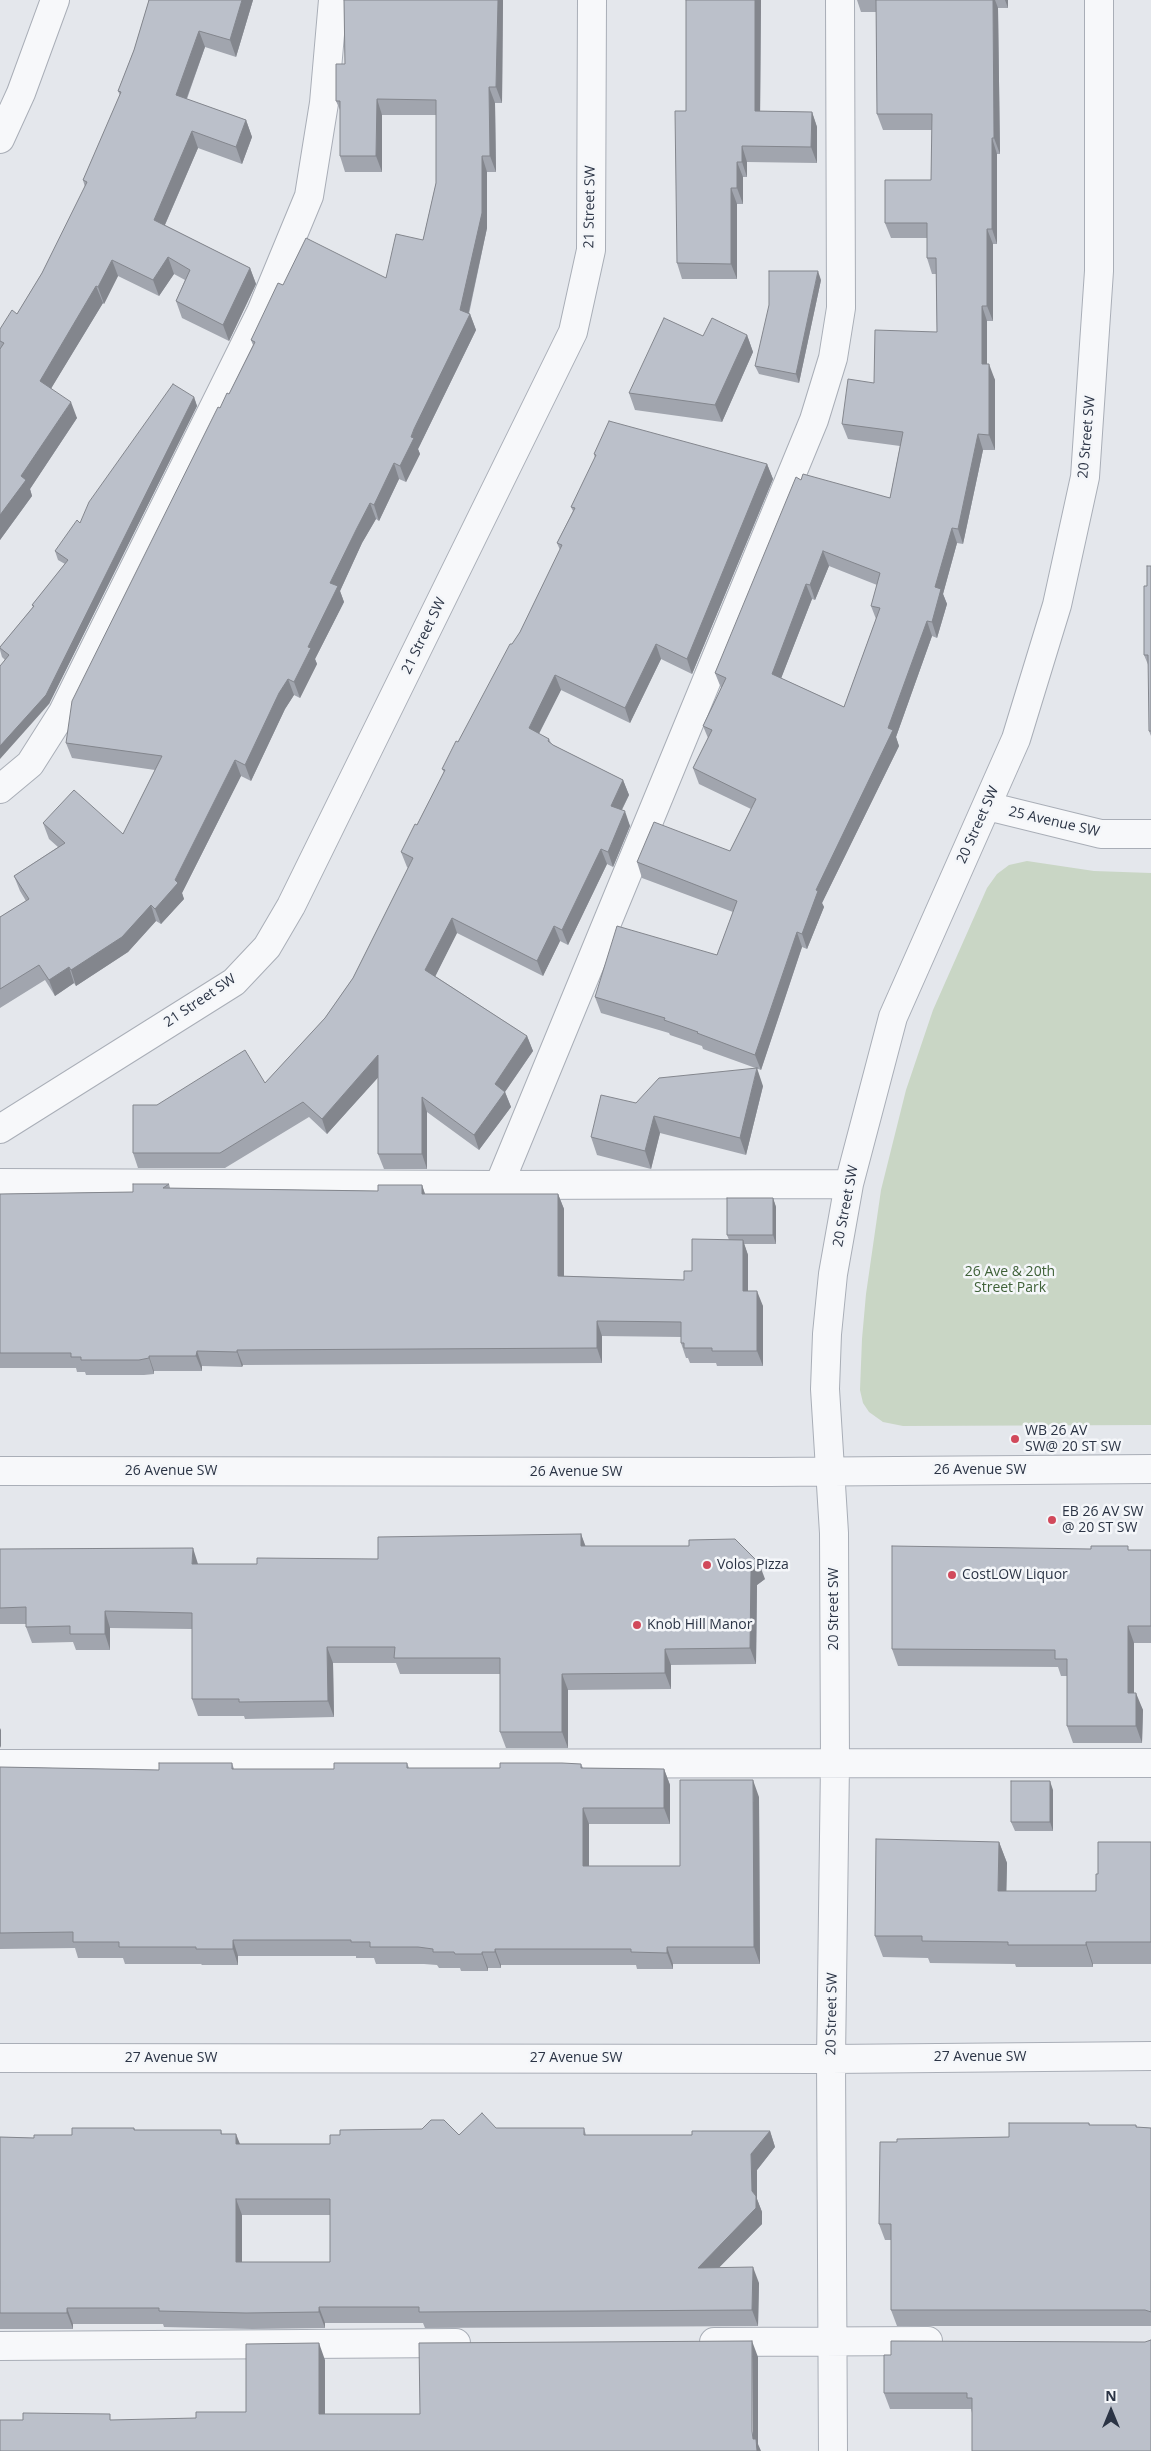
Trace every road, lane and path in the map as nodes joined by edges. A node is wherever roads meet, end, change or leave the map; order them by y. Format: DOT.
graph roads {
  1 [pos="55,0"];
  2 [pos="334,0"];
  3 [pos="592,0"];
  4 [pos="840,0"];
  5 [pos="1099,0"];
  6 [pos="0,139"];
  7 [pos="0,789"];
  8 [pos="987,806"];
  9 [pos="1151,834"];
  10 [pos="0,1129"];
  11 [pos="0,1183"];
  12 [pos="848,1184"];
  13 [pos="499,1185"];
  14 [pos="1151,1469"];
  15 [pos="829,1470"];
  16 [pos="0,1471"];
  17 [pos="834,1763"];
  18 [pos="1151,1763"];
  19 [pos="0,1764"];
  20 [pos="1151,2056"];
  21 [pos="0,2058"];
  22 [pos="831,2059"];
  23 [pos="833,2341"];
  24 [pos="953,2341"];
  25 [pos="687,2342"];
  26 [pos="478,2343"];
  27 [pos="0,2346"];
  28 [pos="833,2451"];
  1 -- 6 [label="street"];
  2 -- 7 [label="street"];
  3 -- 10 [label="street, 21 Street SW"];
  4 -- 13 [label="street"];
  5 -- 8 [label="street, 20 Street SW"];
  8 -- 9 [label="street, 25 Avenue SW"];
  8 -- 12 [label="street, 20 Street SW"];
  11 -- 13 [label="street"];
  12 -- 13 [label="street"];
  12 -- 15 [label="street, 20 Street SW"];
  14 -- 15 [label="street, 26 Avenue SW"];
  15 -- 16 [label="street, 26 Avenue SW"];
  15 -- 17 [label="street, 20 Street SW"];
  17 -- 18 [label="street"];
  17 -- 19 [label="street"];
  17 -- 22 [label="street, 20 Street SW"];
  20 -- 22 [label="street, 27 Avenue SW"];
  21 -- 22 [label="street, 27 Avenue SW"];
  22 -- 23 [label="street, 20 Street SW"];
  23 -- 24 [label="street"];
  23 -- 25 [label="street"];
  23 -- 28 [label="street, 20 Street SW"];
  26 -- 27 [label="street"];
}
